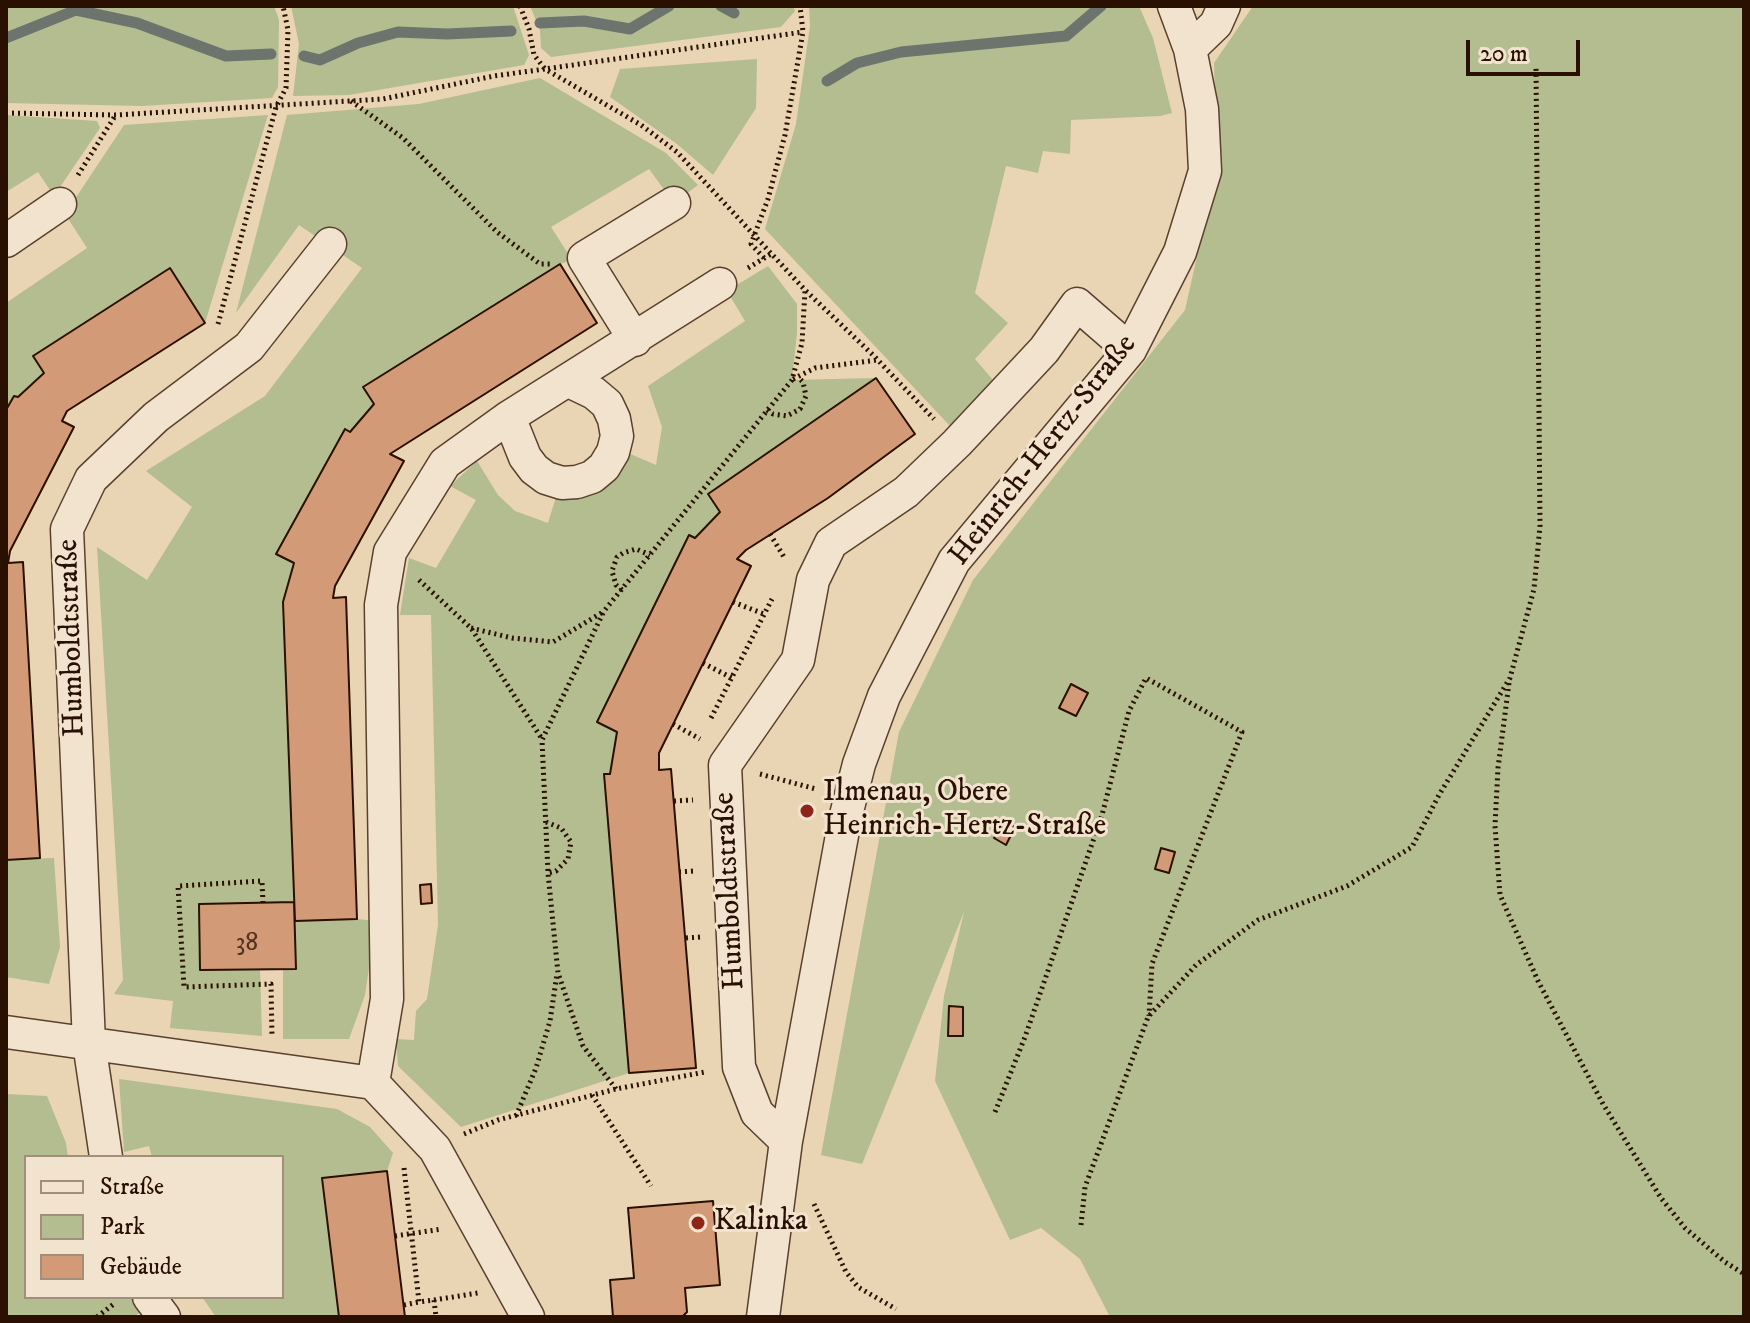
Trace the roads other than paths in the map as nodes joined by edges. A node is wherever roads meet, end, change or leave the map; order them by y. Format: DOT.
graph roads {
  1 [pos="1174,6"];
  2 [pos="1224,6"];
  3 [pos="1190,49"];
  4 [pos="674,203"];
  5 [pos="60,204"];
  6 [pos="6,241"];
  7 [pos="330,244"];
  8 [pos="720,284"];
  9 [pos="635,340"];
  10 [pos="1130,350"];
  11 [pos="569,381"];
  12 [pos="509,417"];
  13 [pos="6,1032"];
  14 [pos="89,1043"];
  15 [pos="373,1083"];
  16 [pos="786,1141"];
  17 [pos="106,1155"];
  18 [pos="150,1299"];
  19 [pos="164,1317"];
  20 [pos="528,1317"];
  21 [pos="763,1317"];
  1 -- 3 [label="street, Heinrich-Hertz-Straße"];
  2 -- 3 [label="street"];
  3 -- 10 [label="street, Heinrich-Hertz-Straße"];
  4 -- 9 [label="street"];
  5 -- 6 [label="street"];
  7 -- 14 [label="street, Humboldtstraße"];
  8 -- 9 [label="street"];
  9 -- 11 [label="street"];
  10 -- 16 [label="street, Heinrich-Hertz-Straße"];
  10 -- 16 [label="street, Humboldtstraße"];
  11 -- 12 [label="street"];
  11 -- 12 [label="street"];
  12 -- 15 [label="street"];
  13 -- 14 [label="street"];
  14 -- 15 [label="street"];
  14 -- 17 [label="street, Humboldtstraße"];
  15 -- 20 [label="street"];
  16 -- 21 [label="street, Heinrich-Hertz-Straße"];
  18 -- 19 [label="street"];
}
